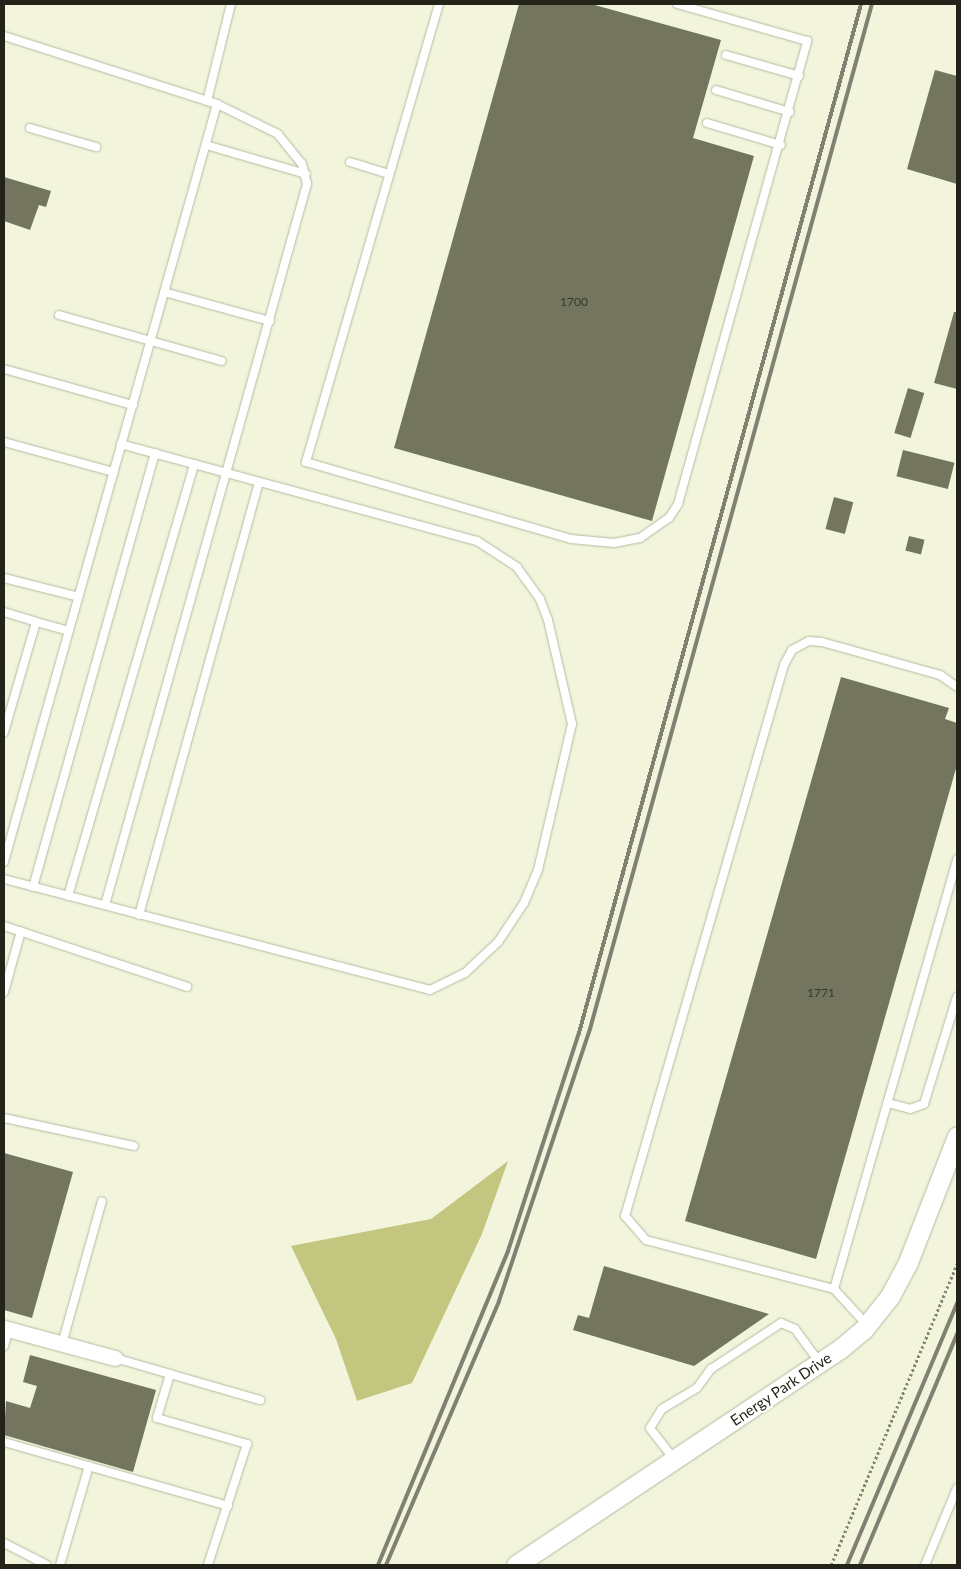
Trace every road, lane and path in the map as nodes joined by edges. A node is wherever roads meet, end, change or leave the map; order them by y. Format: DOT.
graph roads {
  1 [pos="231,4"];
  2 [pos="439,4"];
  3 [pos="677,4"];
  4 [pos="4,36"];
  5 [pos="726,55"];
  6 [pos="799,76"];
  7 [pos="716,90"];
  8 [pos="207,101"];
  9 [pos="217,104"];
  10 [pos="790,112"];
  11 [pos="707,123"];
  12 [pos="30,128"];
  13 [pos="206,145"];
  14 [pos="781,145"];
  15 [pos="96,146"];
  16 [pos="350,162"];
  17 [pos="306,174"];
  18 [pos="389,174"];
  19 [pos="164,292"];
  20 [pos="59,315"];
  21 [pos="270,321"];
  22 [pos="151,341"];
  23 [pos="222,361"];
  24 [pos="4,369"];
  25 [pos="133,404"];
  26 [pos="4,442"];
  27 [pos="122,444"];
  28 [pos="155,453"];
  29 [pos="194,464"];
  30 [pos="114,472"];
  31 [pos="227,473"];
  32 [pos="259,483"];
  33 [pos="4,578"];
  34 [pos="79,597"];
  35 [pos="4,612"];
  36 [pos="36,622"];
  37 [pos="69,631"];
  38 [pos="957,687"];
  39 [pos="4,732"];
  40 [pos="957,859"];
  41 [pos="4,862"];
  42 [pos="4,879"];
  43 [pos="33,887"];
  44 [pos="68,896"];
  45 [pos="104,906"];
  46 [pos="139,915"];
  47 [pos="4,926"];
  48 [pos="21,931"];
  49 [pos="187,986"];
  50 [pos="4,992"];
  51 [pos="957,997"];
  52 [pos="888,1103"];
  53 [pos="4,1118"];
  54 [pos="957,1136"];
  55 [pos="134,1146"];
  56 [pos="102,1201"];
  57 [pos="957,1264"];
  58 [pos="834,1289"];
  59 [pos="867,1325"];
  60 [pos="7,1329"];
  61 [pos="62,1344"];
  62 [pos="4,1346"];
  63 [pos="115,1358"];
  64 [pos="820,1363"];
  65 [pos="170,1374"];
  66 [pos="260,1400"];
  67 [pos="4,1442"];
  68 [pos="674,1460"];
  69 [pos="89,1466"];
  70 [pos="957,1488"];
  71 [pos="228,1506"];
  72 [pos="4,1543"];
  73 [pos="47,1565"];
  74 [pos="60,1565"];
  75 [pos="208,1565"];
  76 [pos="516,1565"];
  77 [pos="832,1565"];
  78 [pos="925,1565"];
  1 -- 8 [label="lane"];
  2 -- 18 [label="lane"];
  3 -- 6 [label="lane"];
  4 -- 8 [label="lane"];
  5 -- 6 [label="lane"];
  6 -- 10 [label="lane"];
  7 -- 10 [label="lane"];
  8 -- 9 [label="lane"];
  9 -- 13 [label="lane"];
  9 -- 17 [label="lane"];
  10 -- 14 [label="lane"];
  11 -- 14 [label="lane"];
  12 -- 15 [label="lane"];
  13 -- 17 [label="lane"];
  13 -- 19 [label="lane"];
  14 -- 18 [label="lane"];
  16 -- 18 [label="lane"];
  17 -- 21 [label="lane"];
  19 -- 21 [label="lane"];
  19 -- 22 [label="lane"];
  20 -- 22 [label="lane"];
  21 -- 31 [label="lane"];
  22 -- 23 [label="lane"];
  22 -- 25 [label="lane"];
  24 -- 25 [label="lane"];
  25 -- 27 [label="lane"];
  26 -- 30 [label="lane"];
  27 -- 28 [label="lane"];
  27 -- 30 [label="lane"];
  28 -- 29 [label="lane"];
  28 -- 43 [label="lane"];
  29 -- 31 [label="lane"];
  29 -- 44 [label="lane"];
  30 -- 34 [label="lane"];
  31 -- 32 [label="lane"];
  31 -- 45 [label="lane"];
  32 -- 46 [label="lane"];
  32 -- 46 [label="lane"];
  33 -- 34 [label="lane"];
  34 -- 37 [label="lane"];
  35 -- 36 [label="lane"];
  36 -- 37 [label="lane"];
  36 -- 39 [label="lane"];
  37 -- 41 [label="lane"];
  38 -- 58 [label="lane"];
  40 -- 52 [label="lane"];
  42 -- 43 [label="lane"];
  43 -- 44 [label="lane"];
  44 -- 45 [label="lane"];
  45 -- 46 [label="lane"];
  47 -- 48 [label="lane"];
  48 -- 49 [label="lane"];
  48 -- 50 [label="lane"];
  51 -- 52 [label="lane"];
  52 -- 58 [label="lane"];
  53 -- 55 [label="lane"];
  54 -- 59 [label="street, Energy Park Drive"];
  56 -- 61 [label="lane"];
  57 -- 77 [label="path"];
  58 -- 59 [label="lane"];
  59 -- 64 [label="street, Energy Park Drive"];
  60 -- 61 [label="street"];
  60 -- 62 [label="lane"];
  61 -- 63 [label="street"];
  63 -- 65 [label="lane"];
  64 -- 68 [label="street, Energy Park Drive"];
  64 -- 68 [label="lane"];
  65 -- 66 [label="lane"];
  65 -- 71 [label="lane"];
  67 -- 69 [label="lane"];
  68 -- 76 [label="street, Energy Park Drive"];
  69 -- 71 [label="lane"];
  69 -- 74 [label="lane"];
  70 -- 78 [label="lane"];
  71 -- 75 [label="lane"];
  72 -- 73 [label="lane"];
}
